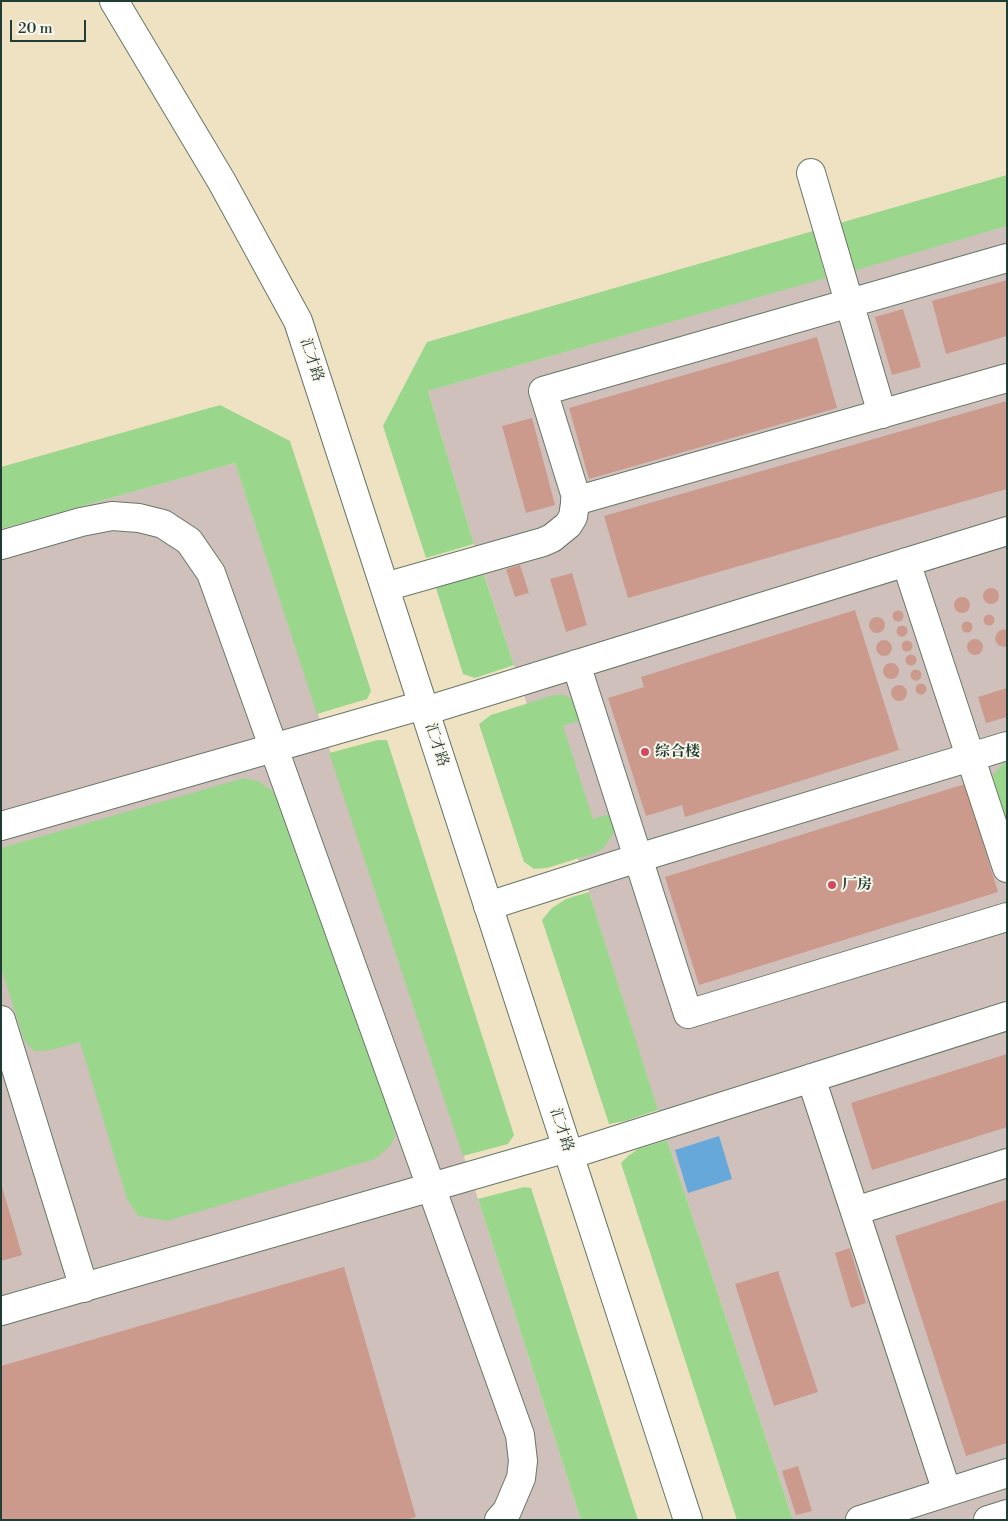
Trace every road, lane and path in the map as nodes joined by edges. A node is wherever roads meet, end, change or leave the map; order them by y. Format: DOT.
graph roads {
  1 [pos="114,1"];
  2 [pos="811,173"];
  3 [pos="1007,258"];
  4 [pos="850,303"];
  5 [pos="1007,378"];
  6 [pos="882,414"];
  7 [pos="575,501"];
  8 [pos="1007,531"];
  9 [pos="1,545"];
  10 [pos="906,562"];
  11 [pos="385,587"];
  12 [pos="576,664"];
  13 [pos="424,708"];
  14 [pos="1007,746"];
  15 [pos="274,748"];
  16 [pos="970,757"];
  17 [pos="1,826"];
  18 [pos="638,858"];
  19 [pos="1007,868"];
  20 [pos="488,906"];
  21 [pos="1007,917"];
  22 [pos="1007,1016"];
  23 [pos="1,1020"];
  24 [pos="811,1078"];
  25 [pos="568,1151"];
  26 [pos="1007,1163"];
  27 [pos="432,1188"];
  28 [pos="855,1212"];
  29 [pos="84,1288"];
  30 [pos="1,1312"];
  31 [pos="1007,1473"];
  32 [pos="947,1492"];
  33 [pos="1007,1514"];
  34 [pos="499,1520"];
  35 [pos="688,1520"];
  36 [pos="860,1520"];
  37 [pos="988,1520"];
  1 -- 11 [label="main road, 汇才路"];
  2 -- 4 [label="main road"];
  3 -- 4 [label="main road"];
  4 -- 6 [label="main road"];
  4 -- 7 [label="main road"];
  5 -- 6 [label="main road"];
  6 -- 7 [label="main road"];
  7 -- 11 [label="main road"];
  8 -- 10 [label="main road"];
  9 -- 15 [label="main road"];
  10 -- 12 [label="main road"];
  10 -- 16 [label="main road"];
  11 -- 13 [label="main road, 汇才路"];
  12 -- 13 [label="main road"];
  12 -- 18 [label="main road"];
  13 -- 15 [label="main road"];
  13 -- 20 [label="main road, 汇才路"];
  14 -- 16 [label="main road"];
  15 -- 17 [label="main road"];
  15 -- 27 [label="main road"];
  16 -- 18 [label="main road"];
  16 -- 19 [label="main road"];
  18 -- 20 [label="main road"];
  18 -- 21 [label="main road"];
  20 -- 25 [label="main road, 汇才路"];
  22 -- 24 [label="main road"];
  23 -- 29 [label="main road"];
  24 -- 25 [label="main road"];
  24 -- 28 [label="main road"];
  25 -- 27 [label="main road"];
  25 -- 35 [label="main road, 汇才路"];
  26 -- 28 [label="main road"];
  27 -- 29 [label="main road"];
  27 -- 34 [label="main road"];
  28 -- 32 [label="main road"];
  29 -- 30 [label="main road"];
  31 -- 32 [label="main road"];
  32 -- 36 [label="main road"];
  33 -- 37 [label="main road"];
}
